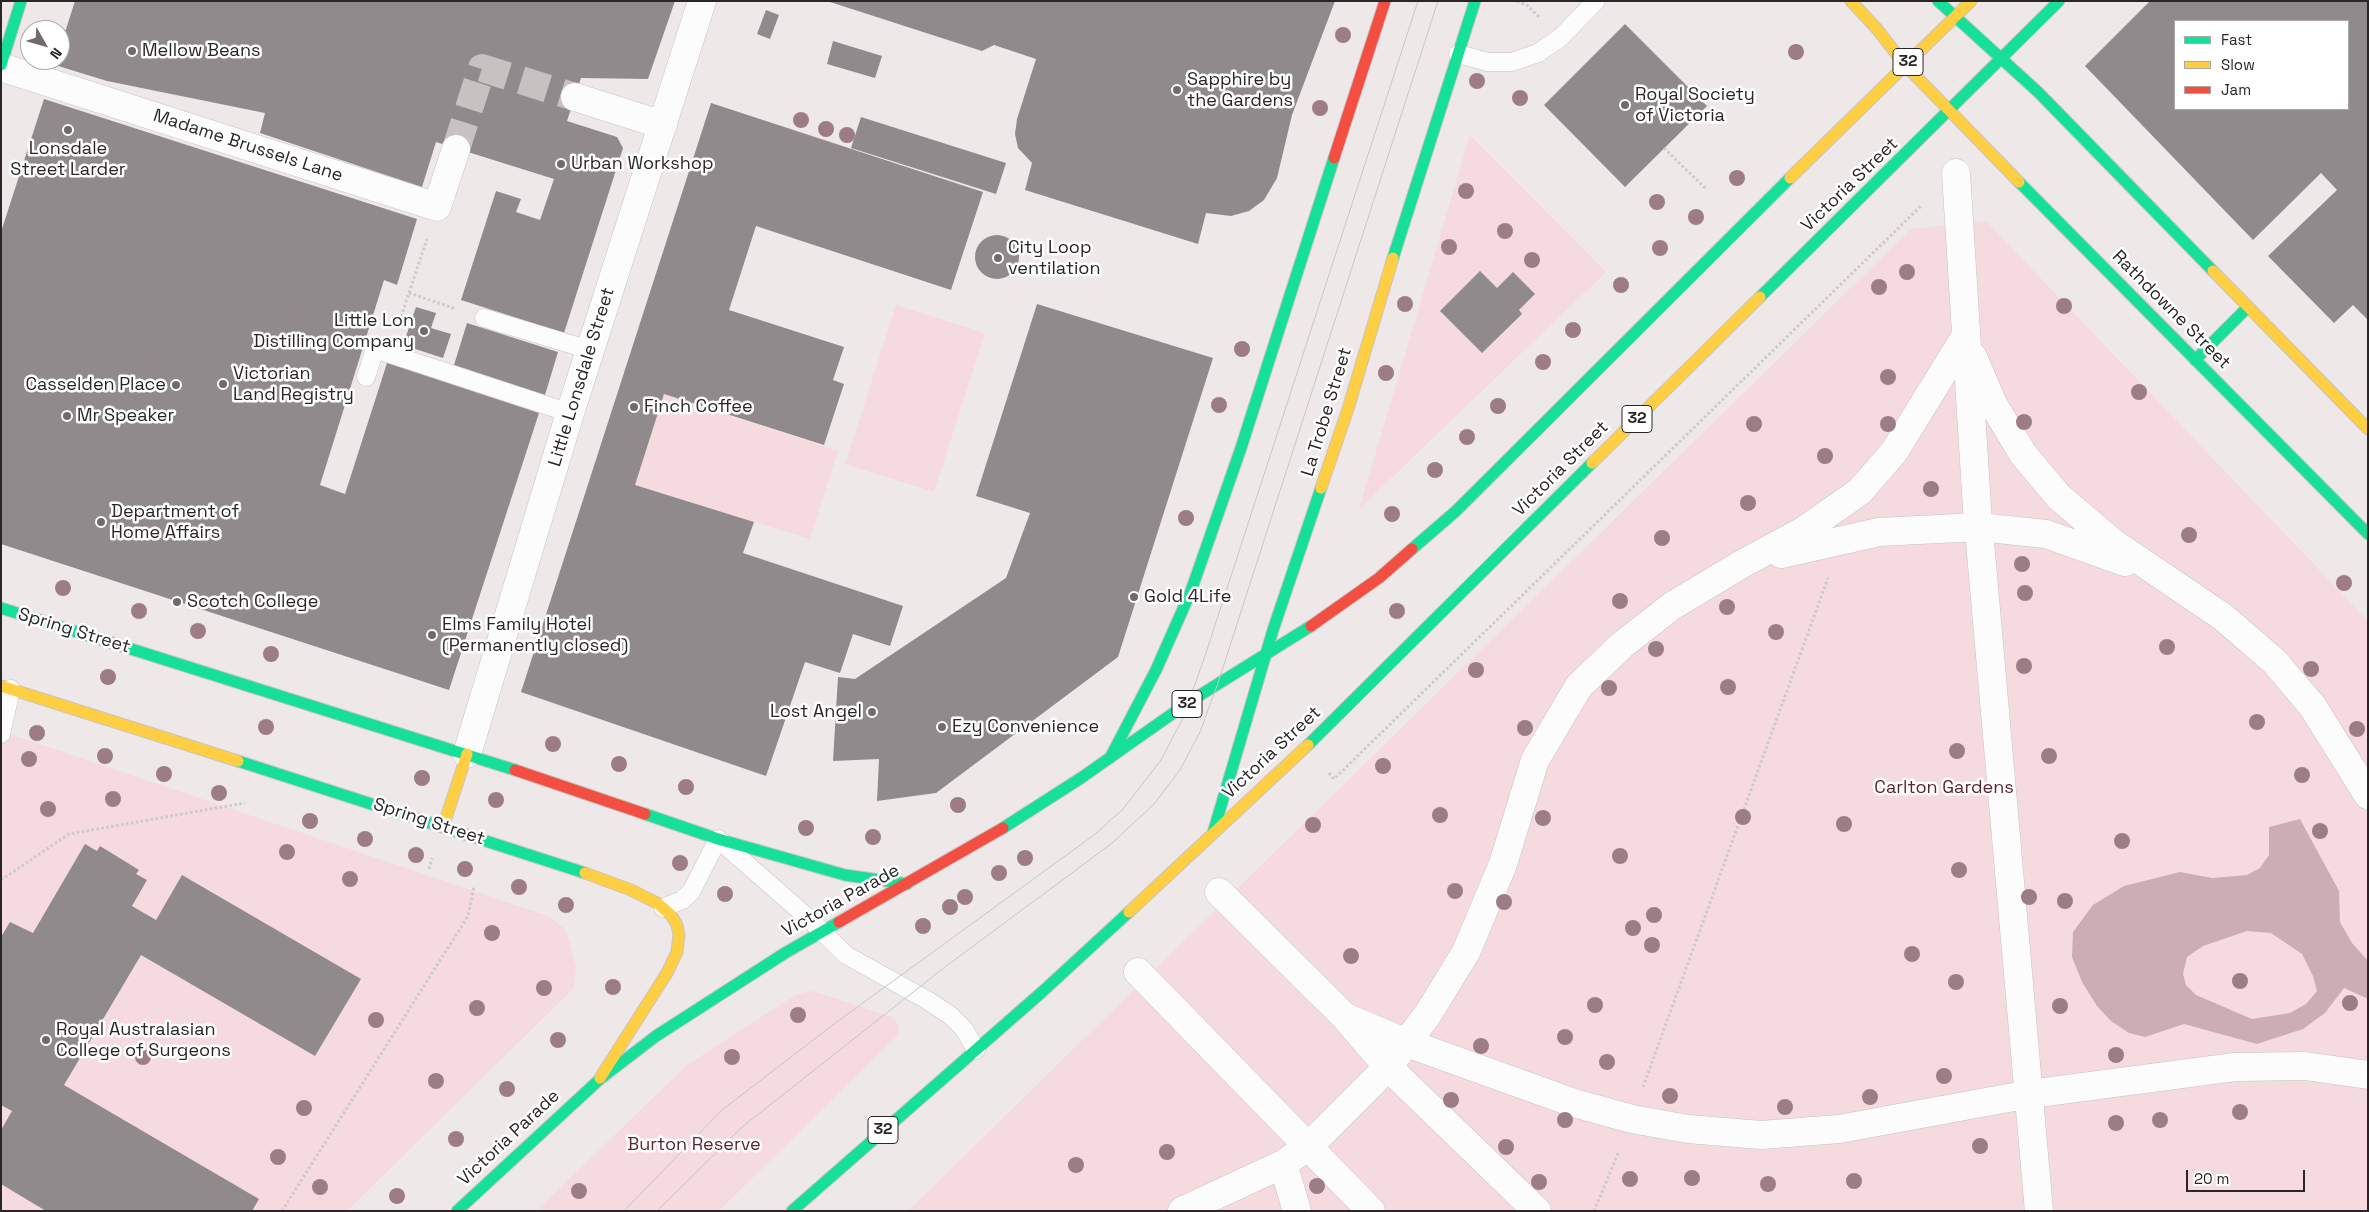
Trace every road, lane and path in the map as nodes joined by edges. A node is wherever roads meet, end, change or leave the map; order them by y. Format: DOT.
graph roads {
  1 [pos="21,1"];
  2 [pos="702,1"];
  3 [pos="1385,1"];
  4 [pos="1475,1"];
  5 [pos="1596,1"];
  6 [pos="1851,1"];
  7 [pos="1938,1"];
  8 [pos="1971,1"];
  9 [pos="2059,1"];
  10 [pos="1,12"];
  11 [pos="16,17"];
  12 [pos="1954,18"];
  13 [pos="1458,54"];
  14 [pos="2002,59"];
  15 [pos="1905,64"];
  16 [pos="1,66"];
  17 [pos="575,97"];
  18 [pos="1949,111"];
  19 [pos="663,125"];
  20 [pos="1664,148"];
  21 [pos="456,149"];
  22 [pos="1956,173"];
  23 [pos="1706,189"];
  24 [pos="437,208"];
  25 [pos="410,293"];
  26 [pos="406,305"];
  27 [pos="2247,308"];
  28 [pos="484,318"];
  29 [pos="1965,338"];
  30 [pos="590,350"];
  31 [pos="2195,360"];
  32 [pos="366,377"];
  33 [pos="570,413"];
  34 [pos="2368,429"];
  35 [pos="1979,527"];
  36 [pos="2368,534"];
  37 [pos="1842,539"];
  38 [pos="1742,564"];
  39 [pos="2160,574"];
  40 [pos="1,608"];
  41 [pos="1266,654"];
  42 [pos="6,687"];
  43 [pos="1,734"];
  44 [pos="467,754"];
  45 [pos="1110,758"];
  46 [pos="1334,779"];
  47 [pos="2368,795"];
  48 [pos="244,803"];
  49 [pos="443,826"];
  50 [pos="1212,833"];
  51 [pos="718,839"];
  52 [pos="1,880"];
  53 [pos="907,884"];
  54 [pos="474,886"];
  55 [pos="1219,892"];
  56 [pos="663,908"];
  57 [pos="822,933"];
  58 [pos="1138,972"];
  59 [pos="1345,1017"];
  60 [pos="1408,1043"];
  61 [pos="976,1050"];
  62 [pos="1388,1066"];
  63 [pos="2368,1075"];
  64 [pos="600,1079"];
  65 [pos="2030,1094"];
  66 [pos="1632,1119"];
  67 [pos="1309,1146"];
  68 [pos="1283,1164"];
  69 [pos="282,1211"];
  70 [pos="457,1211"];
  71 [pos="792,1211"];
  72 [pos="1182,1211"];
  73 [pos="1297,1211"];
  74 [pos="1371,1211"];
  75 [pos="1537,1211"];
  76 [pos="1594,1211"];
  77 [pos="2039,1211"];
  1 -- 11 [label="main road"];
  2 -- 19 [label="street, Little Lonsdale Street"];
  3 -- 45 [label="main road"];
  4 -- 13 [label="main road, La Trobe Street"];
  5 -- 13 [label="lane"];
  6 -- 15 [label="main road, Rathdowne Street"];
  7 -- 12 [label="main road"];
  8 -- 12 [label="main road, 32"];
  9 -- 14 [label="main road, Victoria Street / 32"];
  10 -- 11 [label="main road"];
  11 -- 16 [label="main road"];
  12 -- 14 [label="main road"];
  12 -- 15 [label="main road, 32"];
  13 -- 41 [label="main road, La Trobe Street"];
  14 -- 18 [label="main road, Victoria Street / 32"];
  14 -- 27 [label="main road"];
  15 -- 18 [label="main road, Rathdowne Street"];
  15 -- 41 [label="main road, 32"];
  16 -- 24 [label="street, Madame Brussels Lane"];
  17 -- 19 [label="street"];
  18 -- 31 [label="main road, Rathdowne Street"];
  18 -- 50 [label="main road, Victoria Street / 32"];
  19 -- 30 [label="street, Little Lonsdale Street"];
  20 -- 23 [label="path"];
  21 -- 24 [label="street"];
  22 -- 29 [label="street"];
  22 -- 46 [label="path"];
  24 -- 25 [label="path"];
  25 -- 26 [label="path"];
  25 -- 28 [label="path"];
  27 -- 31 [label="main road"];
  27 -- 34 [label="main road"];
  28 -- 30 [label="lane"];
  29 -- 35 [label="street"];
  29 -- 38 [label="street"];
  29 -- 39 [label="street"];
  30 -- 33 [label="street, Little Lonsdale Street"];
  31 -- 36 [label="main road, Rathdowne Street"];
  32 -- 33 [label="lane"];
  33 -- 44 [label="street, Little Lonsdale Street"];
  35 -- 37 [label="street"];
  35 -- 39 [label="street"];
  35 -- 65 [label="street"];
  37 -- 38 [label="street"];
  37 -- 66 [label="path"];
  38 -- 60 [label="street"];
  39 -- 47 [label="street"];
  40 -- 44 [label="main road, Spring Street"];
  41 -- 45 [label="main road, Victoria Parade / 32"];
  41 -- 50 [label="main road, La Trobe Street"];
  42 -- 43 [label="lane"];
  42 -- 49 [label="main road, Spring Street"];
  44 -- 49 [label="main road"];
  44 -- 51 [label="main road, Spring Street"];
  45 -- 53 [label="main road, Victoria Parade / 32"];
  48 -- 52 [label="path"];
  49 -- 56 [label="main road, Spring Street"];
  50 -- 61 [label="main road, 32"];
  51 -- 53 [label="main road, Spring Street"];
  51 -- 56 [label="lane"];
  51 -- 57 [label="lane, Spring Street"];
  53 -- 57 [label="main road, Victoria Parade / 32"];
  54 -- 69 [label="path"];
  55 -- 59 [label="street"];
  56 -- 64 [label="main road, Spring Street"];
  57 -- 61 [label="lane, Spring Street"];
  57 -- 64 [label="main road, Victoria Parade / 32"];
  58 -- 67 [label="street"];
  59 -- 60 [label="street"];
  59 -- 62 [label="street"];
  60 -- 62 [label="street"];
  60 -- 66 [label="street"];
  61 -- 71 [label="main road, 32"];
  62 -- 67 [label="street"];
  62 -- 75 [label="street"];
  63 -- 65 [label="street"];
  64 -- 70 [label="main road, Victoria Parade / 32"];
  65 -- 66 [label="street"];
  65 -- 77 [label="street"];
  66 -- 76 [label="path"];
  67 -- 68 [label="street"];
  67 -- 74 [label="street"];
  68 -- 72 [label="street"];
  68 -- 73 [label="street"];
}
